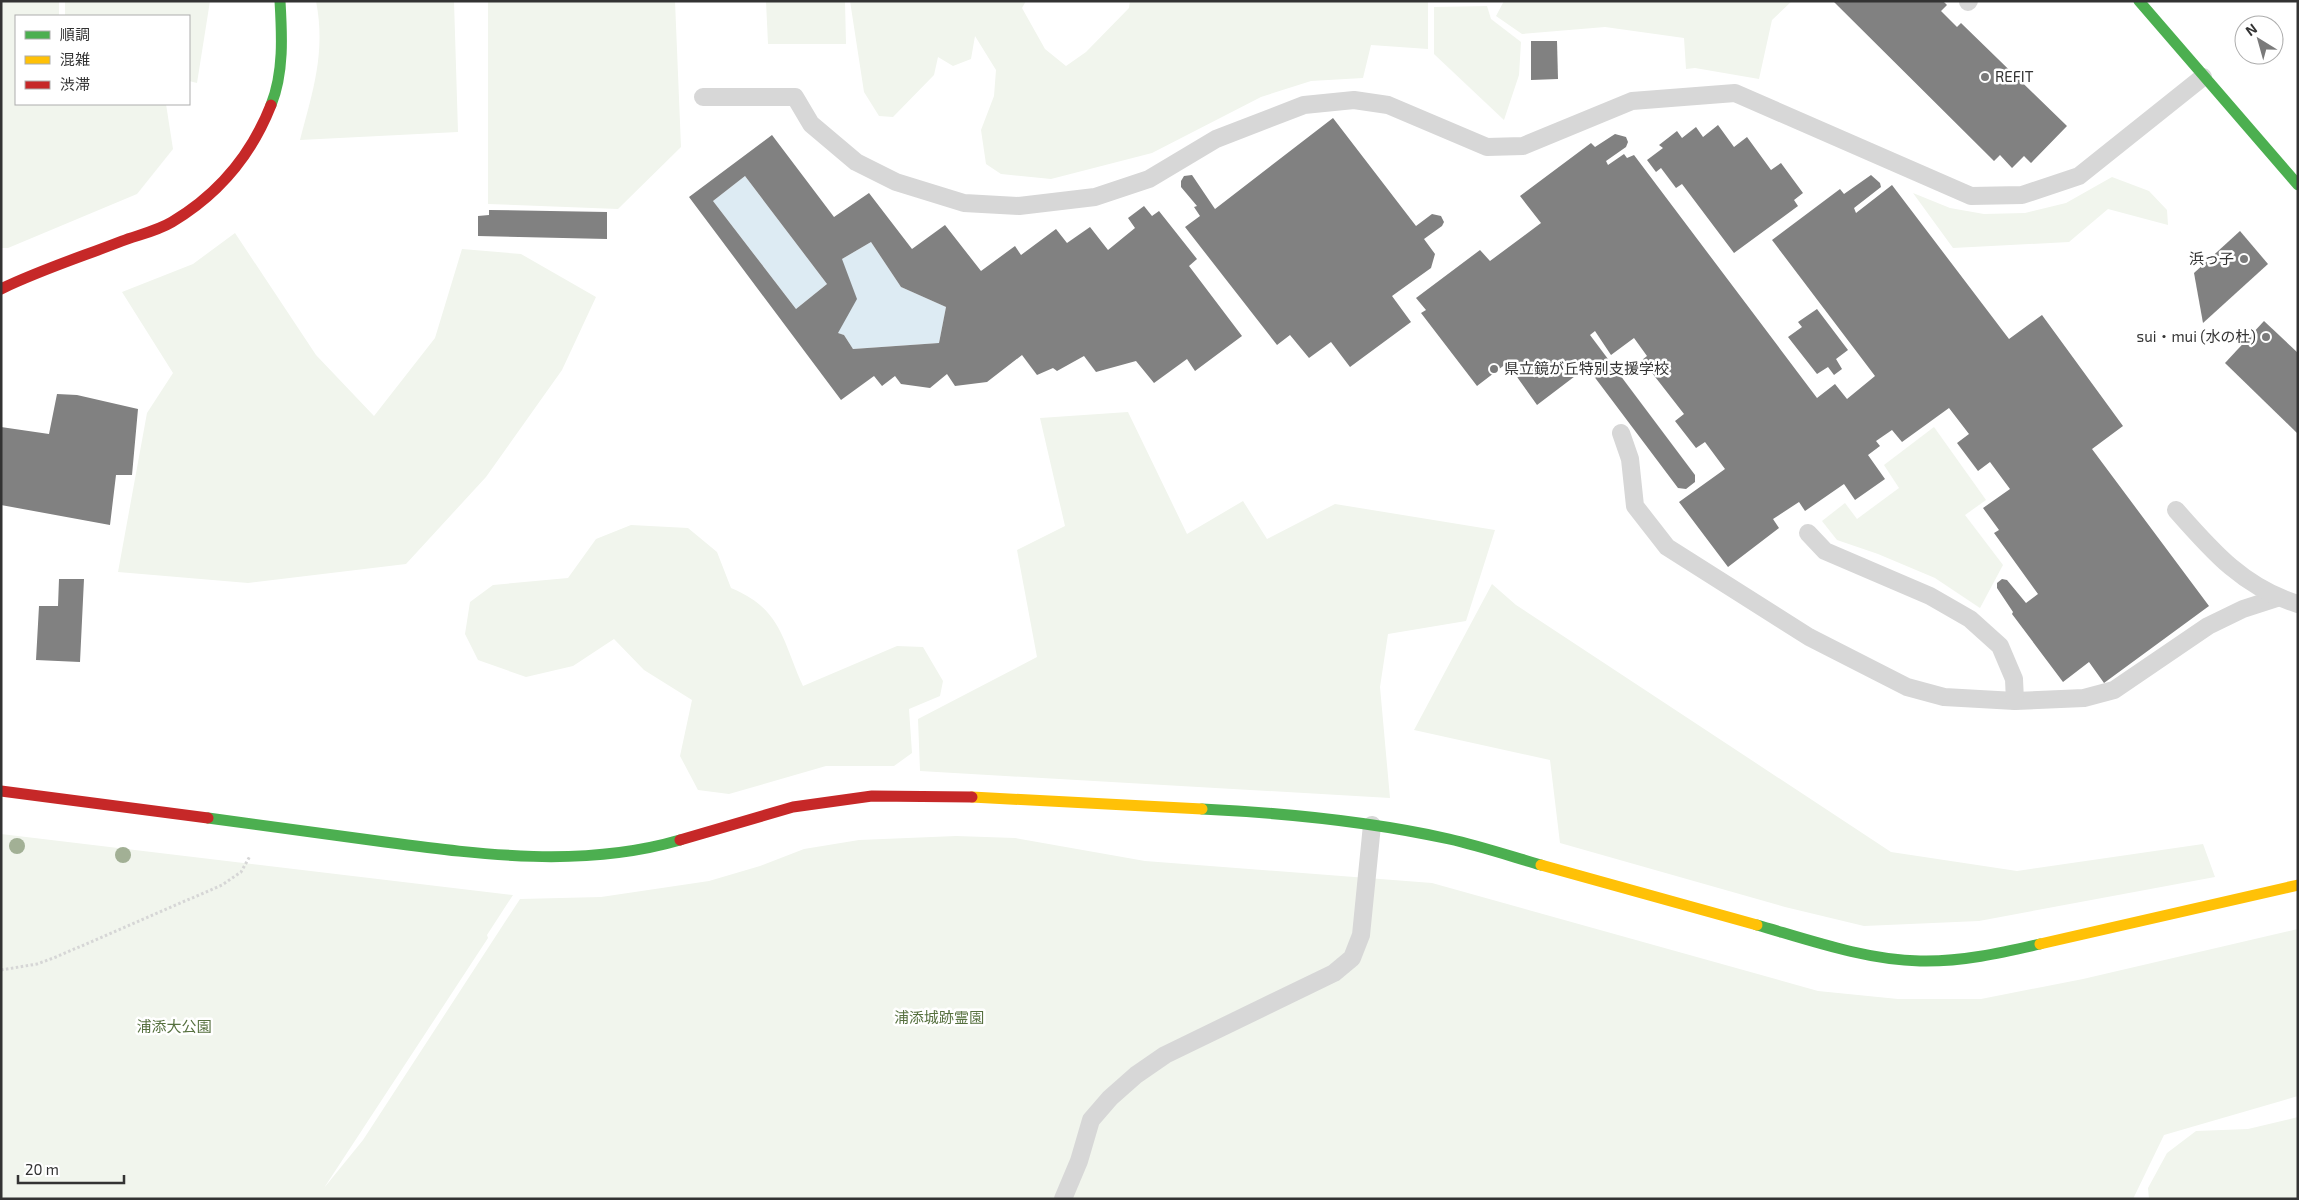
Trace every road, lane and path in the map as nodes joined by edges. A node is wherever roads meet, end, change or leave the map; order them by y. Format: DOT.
graph roads {
  1 [pos="280,1"];
  2 [pos="2139,1"];
  3 [pos="2202,77"];
  4 [pos="703,97"];
  5 [pos="2298,185"];
  6 [pos="1,289"];
  7 [pos="1621,433"];
  8 [pos="2176,510"];
  9 [pos="1808,533"];
  10 [pos="2277,598"];
  11 [pos="2298,604"];
  12 [pos="2015,701"];
  13 [pos="1,791"];
  14 [pos="256,824"];
  15 [pos="1372,825"];
  16 [pos="2298,885"];
  17 [pos="1,970"];
  18 [pos="1063,1199"];
  1 -- 6 [label="street"];
  2 -- 3 [label="street"];
  3 -- 4 [label="lane"];
  3 -- 5 [label="street"];
  7 -- 12 [label="lane"];
  8 -- 10 [label="lane"];
  9 -- 12 [label="lane"];
  10 -- 11 [label="lane"];
  10 -- 12 [label="lane"];
  13 -- 14 [label="street"];
  14 -- 15 [label="street"];
  14 -- 17 [label="path"];
  15 -- 16 [label="street"];
  15 -- 18 [label="lane"];
}
